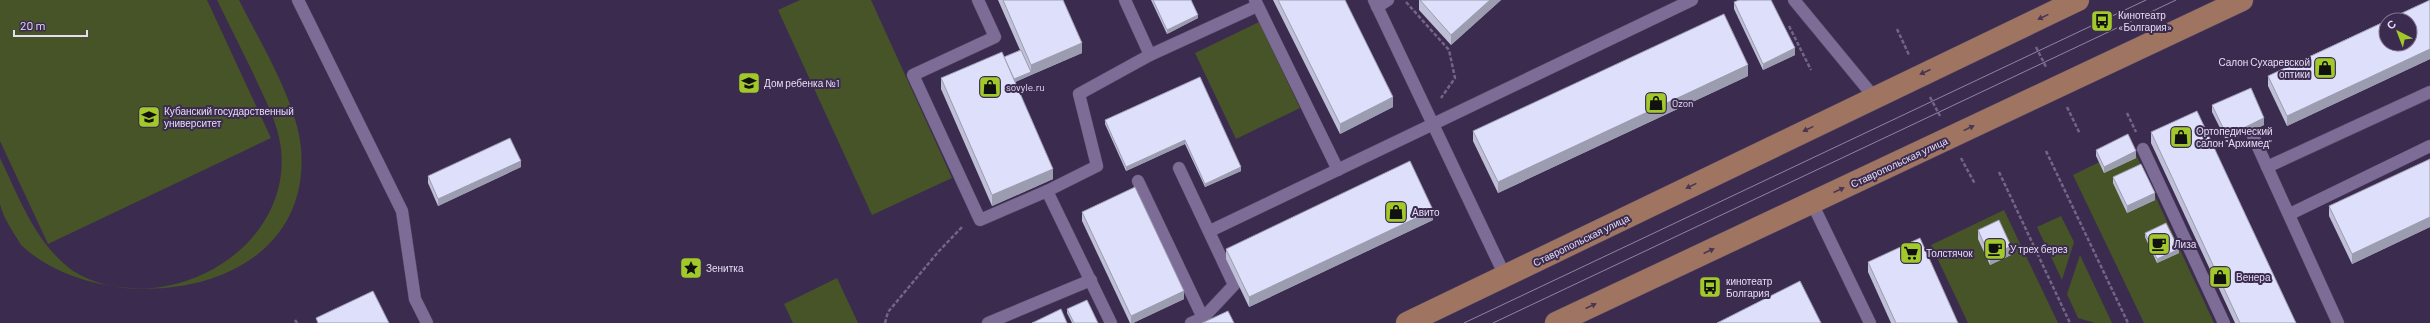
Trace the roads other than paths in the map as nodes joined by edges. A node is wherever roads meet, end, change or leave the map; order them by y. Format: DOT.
graph roads {
  1 [pos="298,0"];
  2 [pos="978,0"];
  3 [pos="1125,0"];
  4 [pos="1388,0"];
  5 [pos="1692,0"];
  6 [pos="1794,0"];
  7 [pos="2078,0"];
  8 [pos="2242,0"];
  9 [pos="1256,3"];
  10 [pos="1376,3"];
  11 [pos="1150,55"];
  12 [pos="2430,92"];
  13 [pos="1874,97"];
  14 [pos="1432,119"];
  15 [pos="2253,136"];
  16 [pos="2430,146"];
  17 [pos="2143,149"];
  18 [pos="2267,167"];
  19 [pos="1179,168"];
  20 [pos="1338,170"];
  21 [pos="1138,181"];
  22 [pos="1047,191"];
  23 [pos="1812,203"];
  24 [pos="2290,214"];
  25 [pos="1210,232"];
  26 [pos="1505,276"];
  27 [pos="1091,280"];
  28 [pos="1203,318"];
  29 [pos="427,323"];
  30 [pos="988,323"];
  31 [pos="1112,323"];
  32 [pos="1191,323"];
  33 [pos="1407,323"];
  34 [pos="1556,323"];
  35 [pos="1870,323"];
  36 [pos="2224,323"];
  37 [pos="2338,323"];
  1 -- 29 [label="lane"];
  2 -- 22 [label="lane"];
  3 -- 11 [label="lane"];
  4 -- 10 [label="lane"];
  5 -- 14 [label="lane"];
  6 -- 13 [label="lane"];
  7 -- 13 [label="main road, Ставропольская улица, one-way"];
  23 -- 8 [label="main road, Ставропольская улица, one-way"];
  9 -- 11 [label="lane"];
  9 -- 20 [label="lane"];
  10 -- 14 [label="lane"];
  11 -- 22 [label="lane"];
  12 -- 18 [label="lane"];
  13 -- 26 [label="main road, Ставропольская улица, one-way"];
  14 -- 20 [label="lane"];
  14 -- 26 [label="lane"];
  15 -- 18 [label="lane"];
  16 -- 24 [label="lane"];
  17 -- 36 [label="lane"];
  18 -- 24 [label="lane"];
  19 -- 25 [label="lane"];
  20 -- 25 [label="lane"];
  21 -- 28 [label="lane"];
  22 -- 27 [label="lane"];
  34 -- 23 [label="main road, Ставропольская улица, one-way"];
  23 -- 35 [label="lane"];
  24 -- 37 [label="lane"];
  25 -- 28 [label="lane"];
  26 -- 33 [label="main road, Ставропольская улица"];
  27 -- 30 [label="lane"];
  27 -- 31 [label="lane"];
  28 -- 32 [label="lane"];
}
